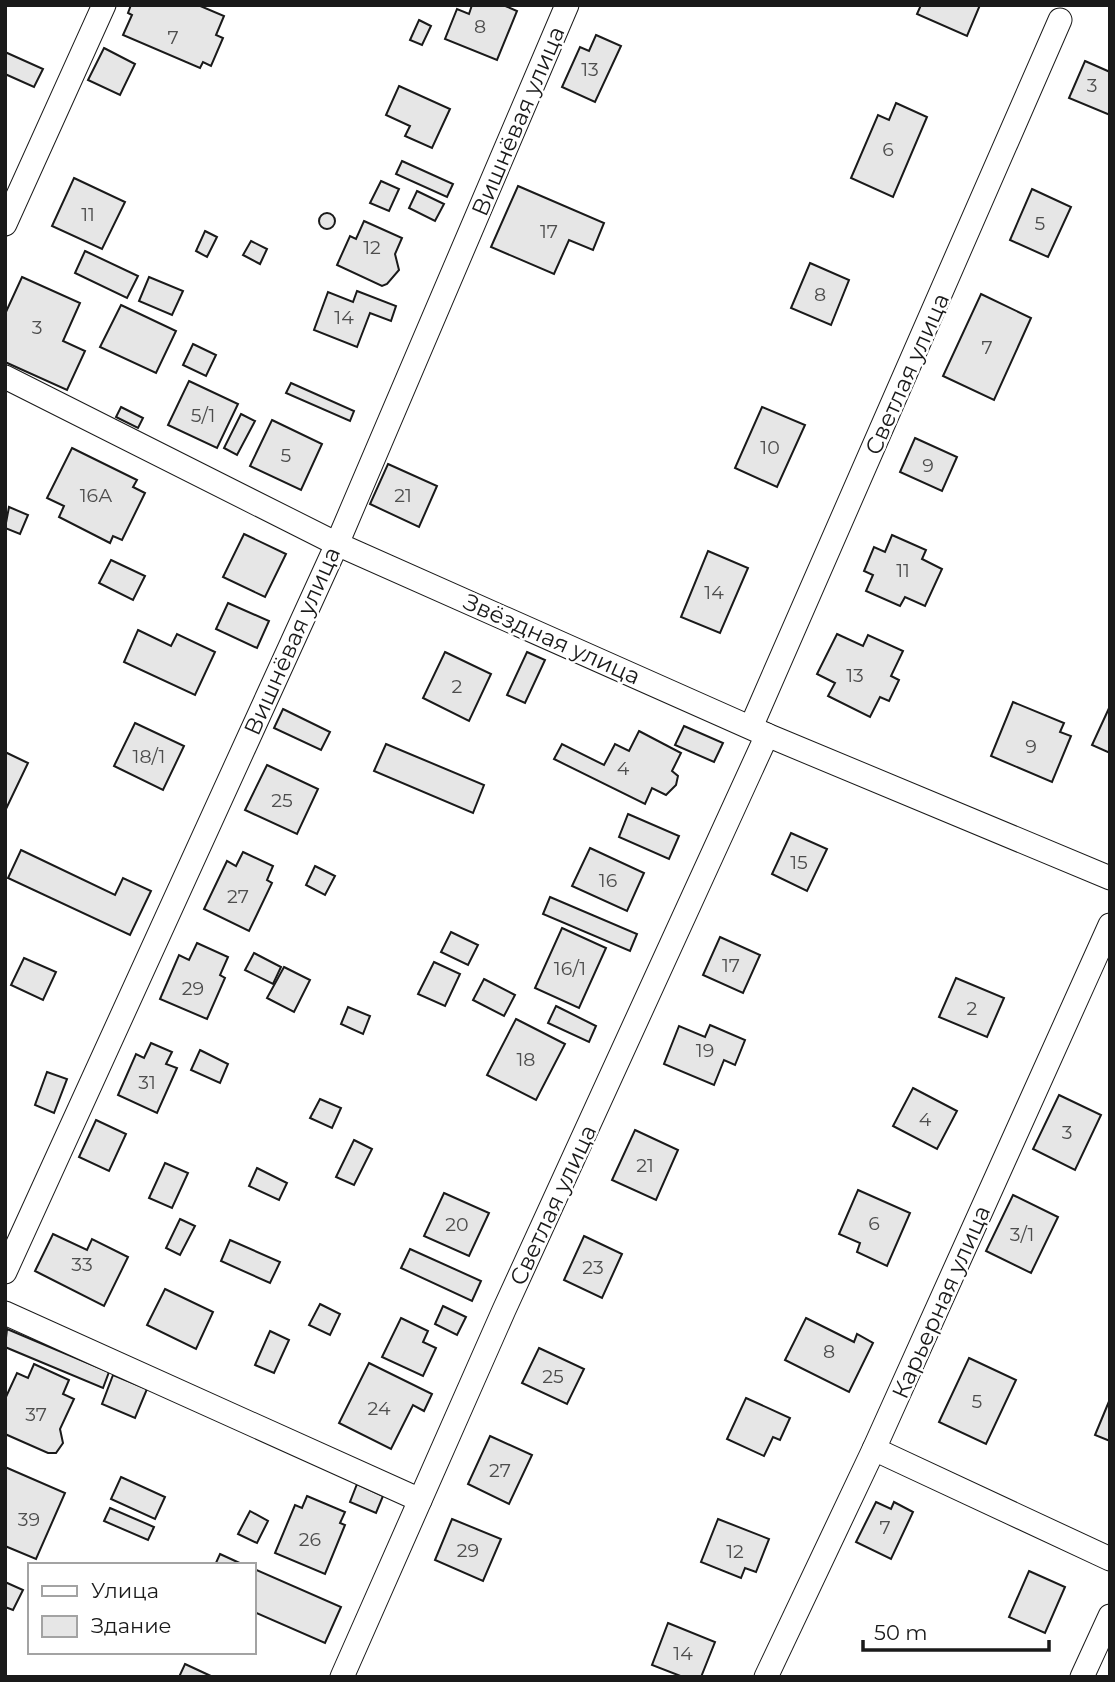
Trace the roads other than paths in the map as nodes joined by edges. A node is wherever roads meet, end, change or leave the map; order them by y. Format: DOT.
graph roads {
  1 [pos="104,5"];
  2 [pos="567,5"];
  3 [pos="1060,20"];
  4 [pos="5,224"];
  5 [pos="5,377"];
  6 [pos="337,544"];
  7 [pos="759,731"];
  8 [pos="1110,878"];
  9 [pos="1110,925"];
  10 [pos="5,1272"];
  11 [pos="5,1313"];
  12 [pos="874,1449"];
  13 [pos="420,1500"];
  14 [pos="1110,1559"];
  15 [pos="1110,1616"];
  16 [pos="342,1677"];
  17 [pos="766,1677"];
  18 [pos="1082,1677"];
  1 -- 4 [label="street"];
  2 -- 6 [label="street, Вишнёвая улица"];
  3 -- 7 [label="street, Светлая улица"];
  5 -- 6 [label="street, Звёздная улица"];
  6 -- 7 [label="street, Звёздная улица"];
  6 -- 10 [label="street, Вишнёвая улица"];
  7 -- 8 [label="street, Звёздная улица"];
  7 -- 13 [label="street, Светлая улица"];
  9 -- 12 [label="street, Карьерная улица"];
  11 -- 13 [label="street"];
  12 -- 14 [label="street"];
  12 -- 17 [label="street, Карьерная улица"];
  13 -- 16 [label="street, Светлая улица"];
  15 -- 18 [label="street"];
}
